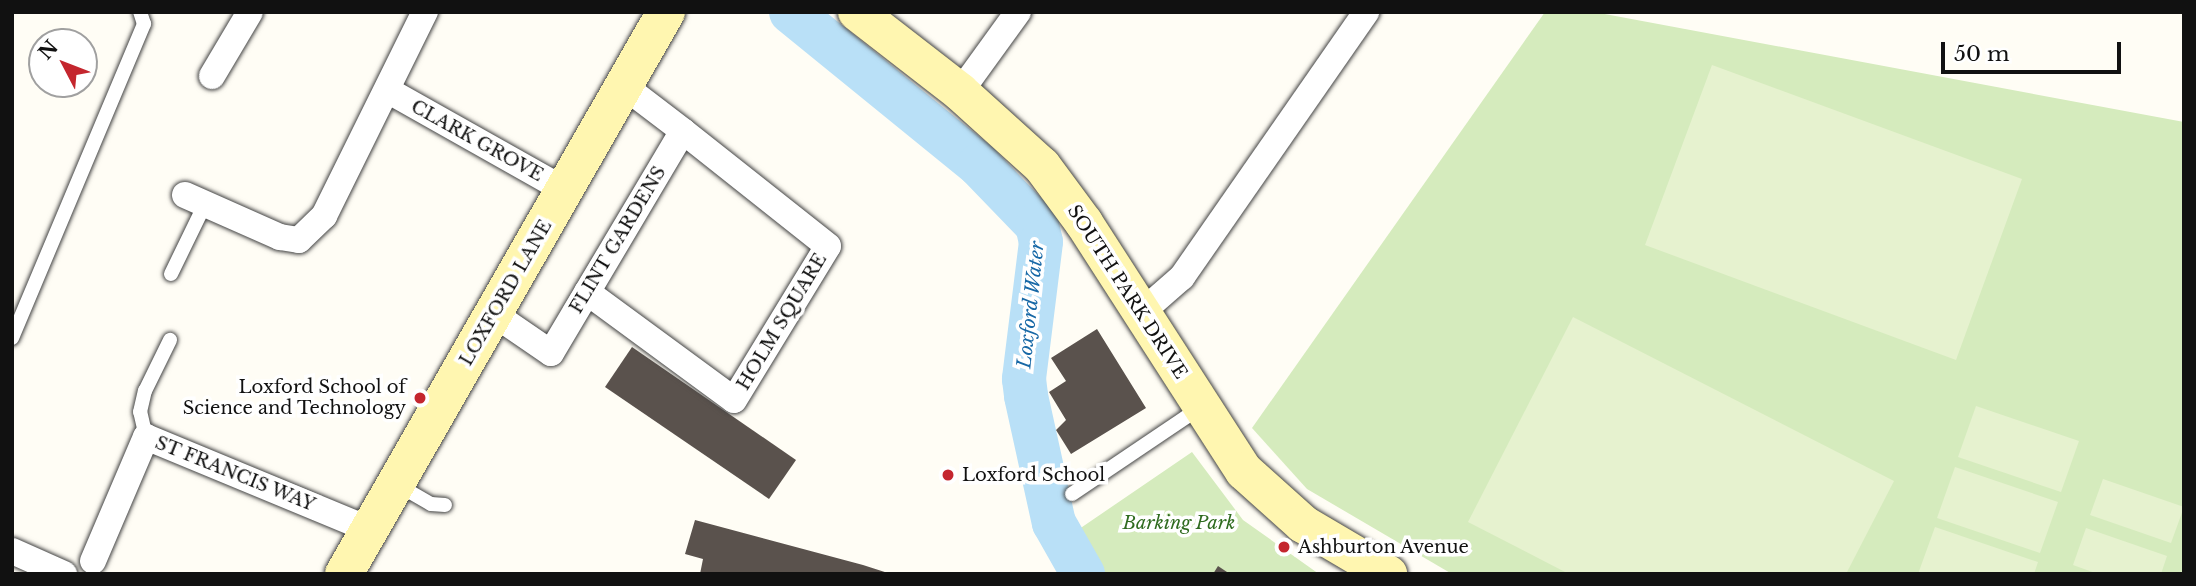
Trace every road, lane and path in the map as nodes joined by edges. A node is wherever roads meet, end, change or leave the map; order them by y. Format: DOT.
graph roads {
  1 [pos="140,12"];
  2 [pos="250,12"];
  3 [pos="425,12"];
  4 [pos="666,12"];
  5 [pos="857,12"];
  6 [pos="1018,12"];
  7 [pos="1366,12"];
  8 [pos="212,76"];
  9 [pos="624,86"];
  10 [pos="389,91"];
  11 [pos="960,92"];
  12 [pos="683,131"];
  13 [pos="565,190"];
  14 [pos="195,199"];
  15 [pos="171,274"];
  16 [pos="587,292"];
  17 [pos="1142,312"];
  18 [pos="494,314"];
  19 [pos="12,338"];
  20 [pos="170,340"];
  21 [pos="1201,407"];
  22 [pos="146,437"];
  23 [pos="397,484"];
  24 [pos="1072,494"];
  25 [pos="445,505"];
  26 [pos="370,530"];
  27 [pos="12,551"];
  28 [pos="93,561"];
  29 [pos="64,574"];
  30 [pos="344,574"];
  31 [pos="1388,574"];
  1 -- 19 [label="lane"];
  2 -- 8 [label="street"];
  3 -- 10 [label="street"];
  4 -- 9 [label="street, LOXFORD LANE"];
  5 -- 11 [label="street, SOUTH PARK DRIVE"];
  6 -- 11 [label="street"];
  7 -- 17 [label="street"];
  9 -- 12 [label="street"];
  9 -- 13 [label="street, LOXFORD LANE"];
  10 -- 13 [label="street, CLARK GROVE"];
  10 -- 14 [label="street"];
  11 -- 17 [label="street, SOUTH PARK DRIVE"];
  12 -- 16 [label="street, FLINT GARDENS"];
  12 -- 16 [label="street, HOLM SQUARE"];
  13 -- 18 [label="street, LOXFORD LANE"];
  14 -- 15 [label="lane"];
  16 -- 18 [label="street, FLINT GARDENS"];
  17 -- 21 [label="street, SOUTH PARK DRIVE"];
  18 -- 23 [label="street, LOXFORD LANE"];
  20 -- 22 [label="lane"];
  21 -- 24 [label="lane"];
  21 -- 31 [label="street, SOUTH PARK DRIVE"];
  22 -- 26 [label="street, ST FRANCIS WAY"];
  22 -- 28 [label="street, ST FRANCIS WAY"];
  23 -- 25 [label="lane"];
  23 -- 26 [label="street, LOXFORD LANE"];
  26 -- 30 [label="street, LOXFORD LANE"];
  27 -- 29 [label="street"];
}
